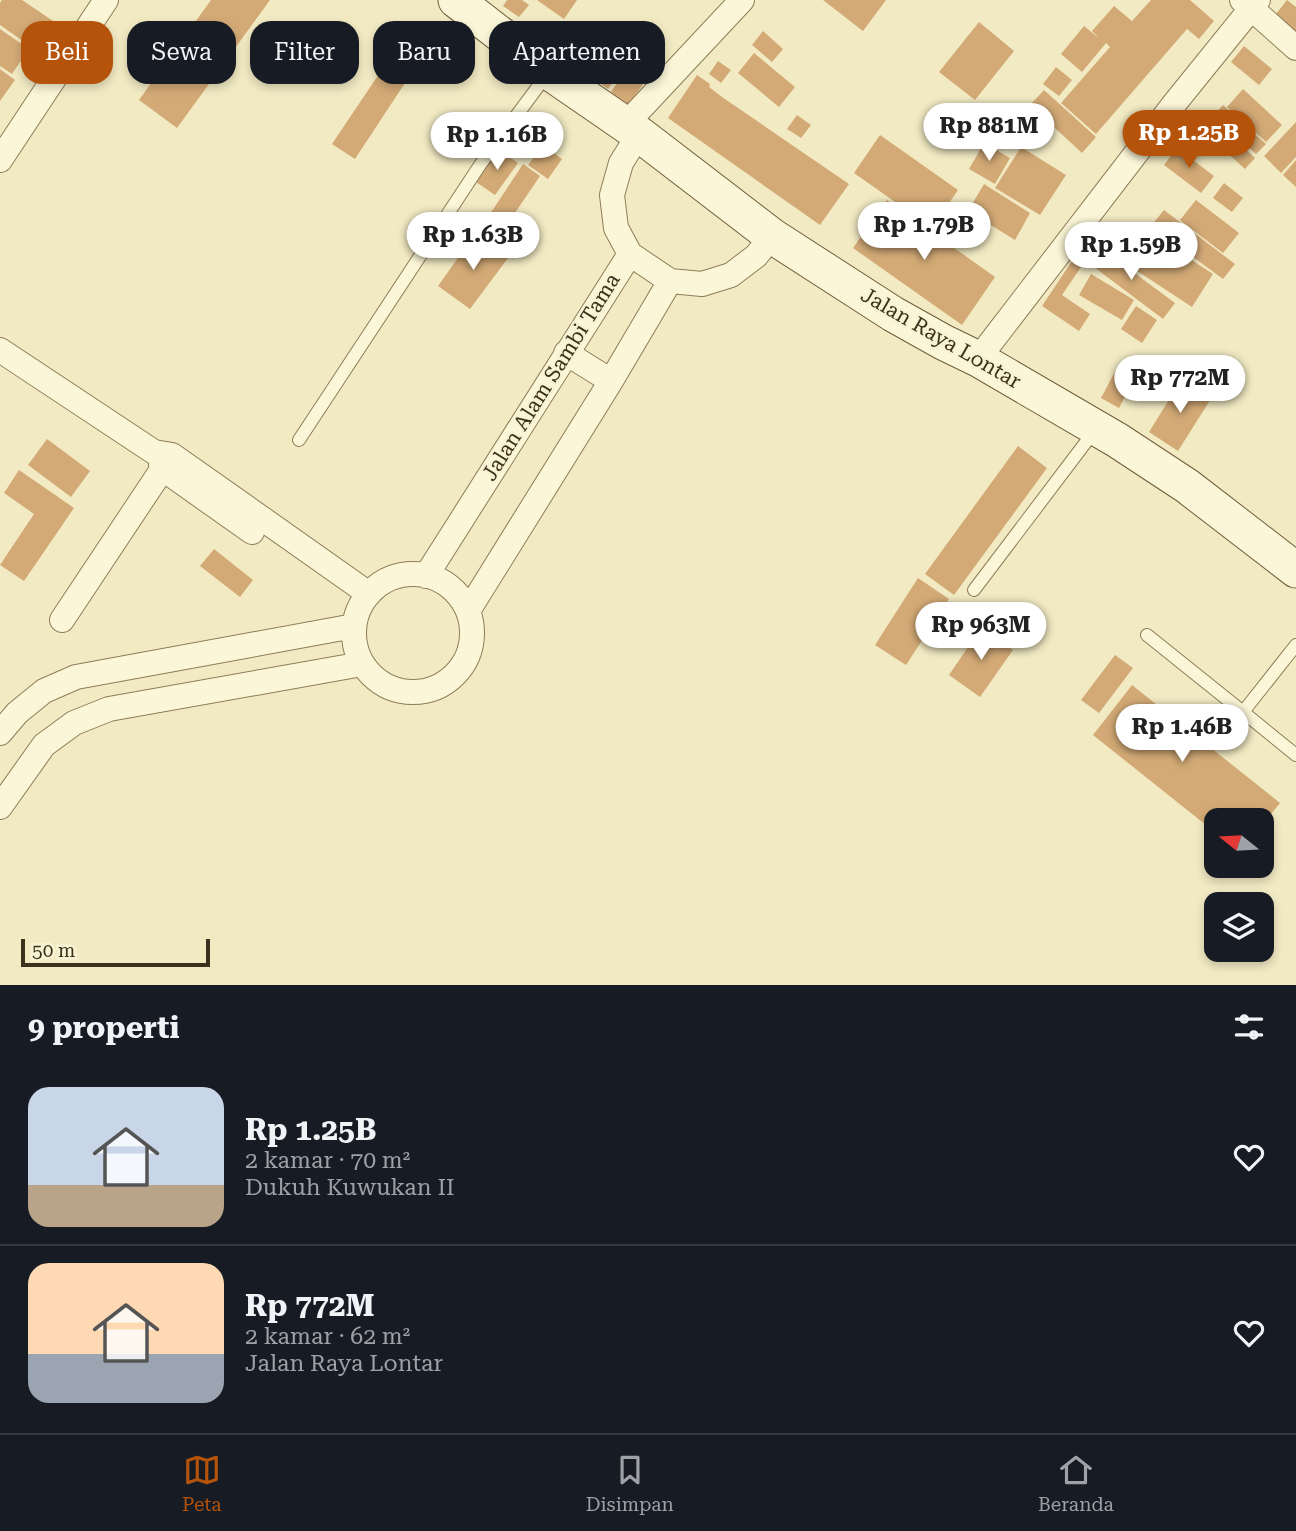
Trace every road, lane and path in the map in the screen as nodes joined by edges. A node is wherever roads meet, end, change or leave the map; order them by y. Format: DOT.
graph roads {
  1 [pos="106,0"];
  2 [pos="456,0"];
  3 [pos="1250,3"];
  4 [pos="730,4"];
  5 [pos="489,26"];
  6 [pos="1296,48"];
  7 [pos="540,84"];
  8 [pos="567,84"];
  9 [pos="633,129"];
  10 [pos="0,160"];
  11 [pos="772,236"];
  12 [pos="630,254"];
  13 [pos="670,281"];
  14 [pos="0,350"];
  15 [pos="566,353"];
  16 [pos="978,359"];
  17 [pos="611,381"];
  18 [pos="1098,429"];
  19 [pos="299,440"];
  20 [pos="163,459"];
  21 [pos="1296,570"];
  22 [pos="426,576"];
  23 [pos="974,590"];
  24 [pos="361,609"];
  25 [pos="468,611"];
  26 [pos="62,620"];
  27 [pos="1147,635"];
  28 [pos="1296,645"];
  29 [pos="362,664"];
  30 [pos="1243,712"];
  31 [pos="0,733"];
  32 [pos="1296,755"];
  33 [pos="0,807"];
  1 -- 10 [label="street"];
  2 -- 5 [label="street, Jalan Raya Lontar"];
  3 -- 6 [label="street"];
  3 -- 16 [label="street"];
  4 -- 9 [label="street, Jalan Alam Sambi Tama"];
  7 -- 19 [label="lane"];
  8 -- 9 [label="street, Jalan Raya Lontar"];
  9 -- 11 [label="street, Jalan Raya Lontar"];
  9 -- 12 [label="street, Jalan Alam Sambi Tama"];
  11 -- 13 [label="street"];
  11 -- 16 [label="street, Jalan Raya Lontar"];
  12 -- 13 [label="street"];
  12 -- 15 [label="street, Jalan Alam Sambi Tama"];
  13 -- 17 [label="street"];
  14 -- 20 [label="street"];
  15 -- 17 [label="street"];
  15 -- 22 [label="street, Jalan Alam Sambi Tama"];
  16 -- 18 [label="street, Jalan Raya Lontar"];
  17 -- 25 [label="street"];
  18 -- 21 [label="street, Jalan Raya Lontar"];
  18 -- 23 [label="lane"];
  20 -- 24 [label="street"];
  20 -- 26 [label="street"];
  22 -- 24 [label="street"];
  22 -- 25 [label="street"];
  24 -- 29 [label="street"];
  24 -- 31 [label="street"];
  25 -- 29 [label="street"];
  27 -- 30 [label="lane"];
  28 -- 30 [label="lane"];
  29 -- 33 [label="street"];
  30 -- 32 [label="lane"];
}
